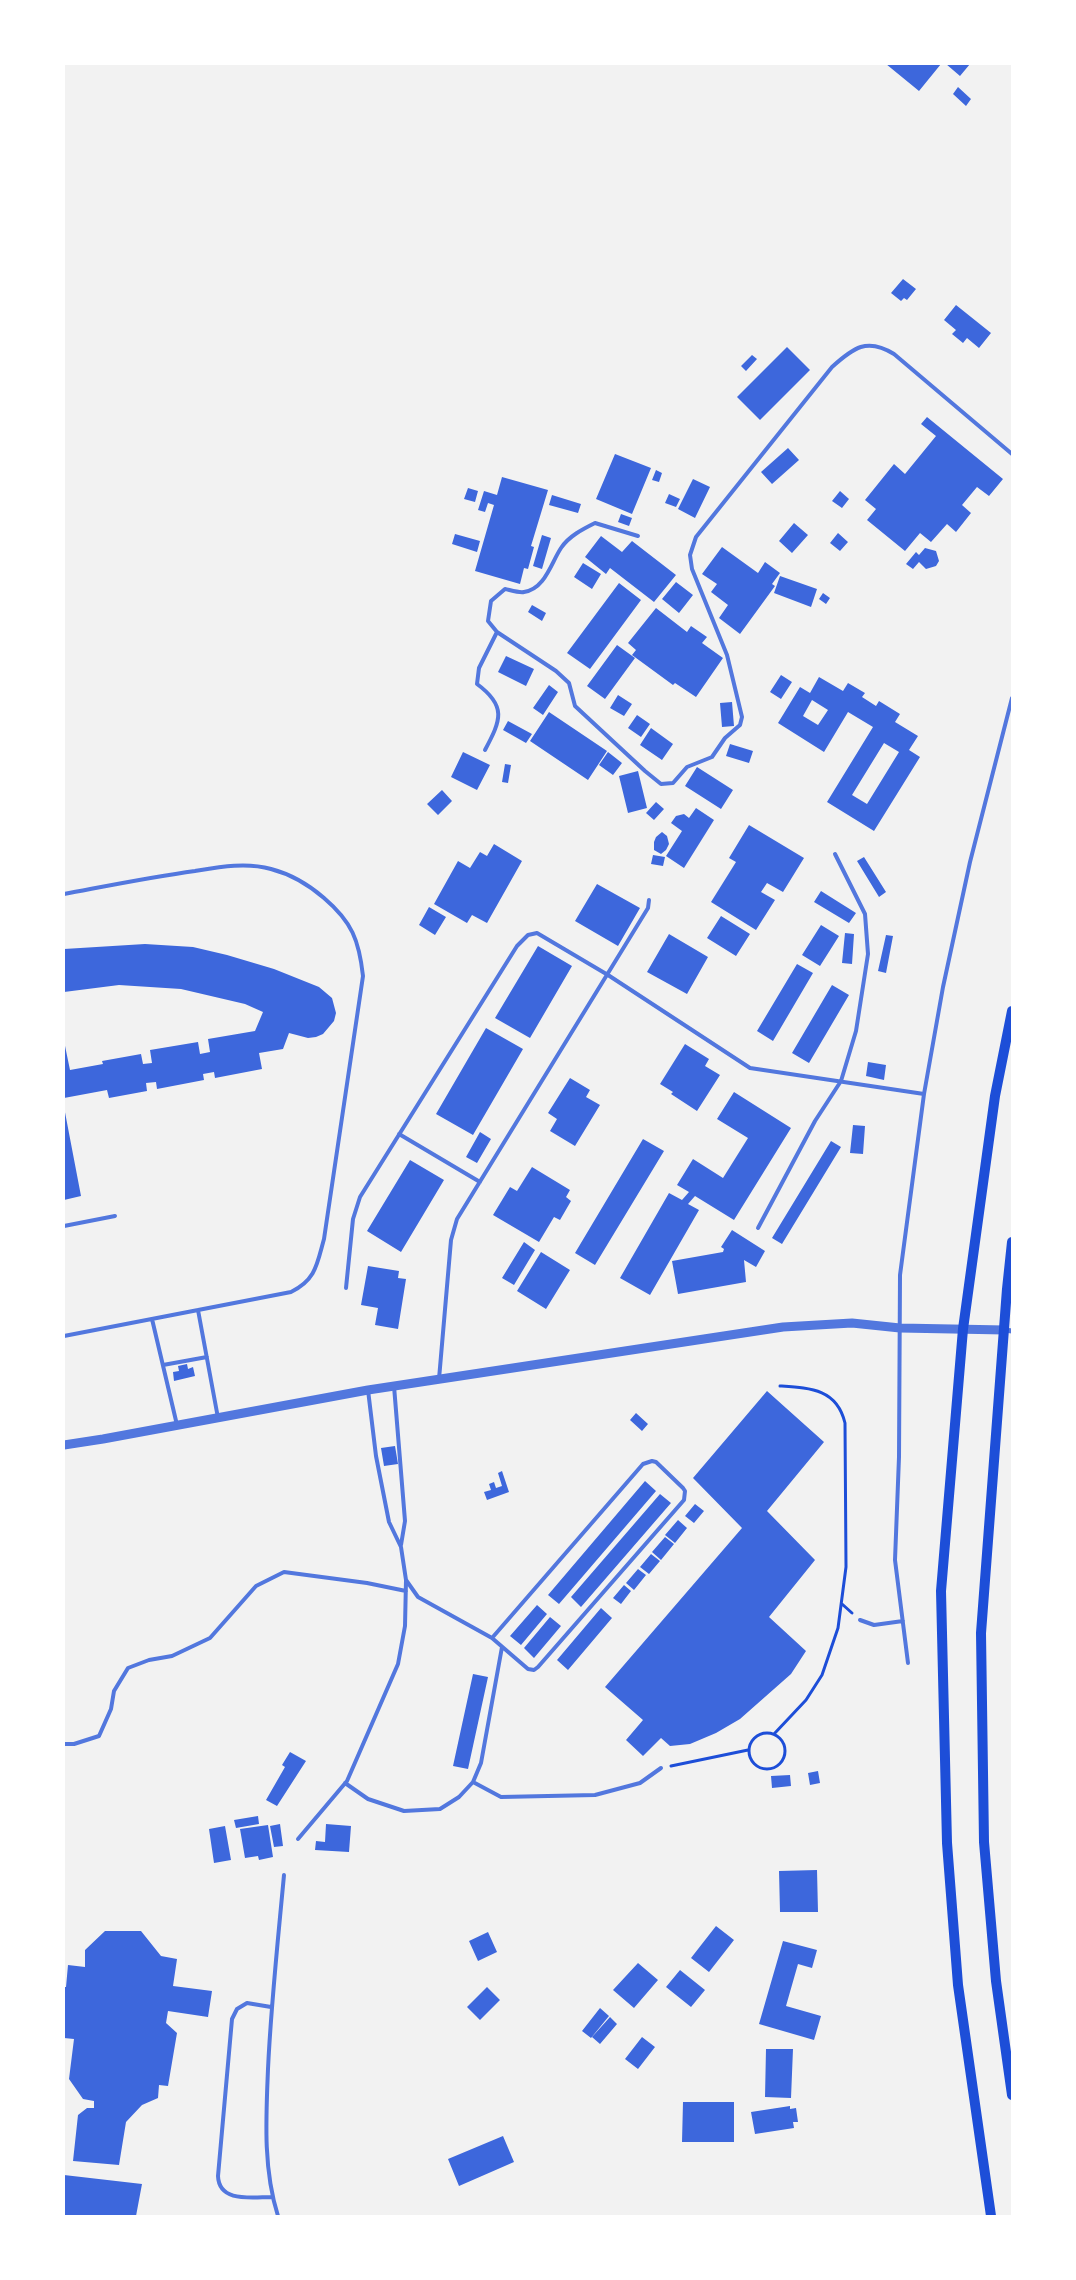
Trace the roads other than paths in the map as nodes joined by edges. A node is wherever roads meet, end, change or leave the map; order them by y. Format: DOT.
graph roads {
  1 [pos="1012,454"];
  2 [pos="638,536"];
  3 [pos="497,632"];
  4 [pos="1012,698"];
  5 [pos="485,750"];
  6 [pos="835,854"];
  7 [pos="64,894"];
  8 [pos="649,900"];
  9 [pos="608,975"];
  10 [pos="1012,1012"];
  11 [pos="841,1081"];
  12 [pos="924,1094"];
  13 [pos="399,1134"];
  14 [pos="480,1182"];
  15 [pos="115,1216"];
  16 [pos="64,1226"];
  17 [pos="758,1228"];
  18 [pos="1012,1242"];
  19 [pos="346,1288"];
  20 [pos="198,1310"];
  21 [pos="152,1319"];
  22 [pos="900,1328"];
  23 [pos="963,1329"];
  24 [pos="1008,1330"];
  25 [pos="64,1336"];
  26 [pos="207,1357"];
  27 [pos="163,1365"];
  28 [pos="440,1379"];
  29 [pos="394,1386"];
  30 [pos="368,1390"];
  31 [pos="218,1418"];
  32 [pos="177,1425"];
  33 [pos="64,1444"];
  34 [pos="401,1547"];
  35 [pos="406,1580"];
  36 [pos="406,1591"];
  37 [pos="860,1620"];
  38 [pos="903,1621"];
  39 [pos="492,1638"];
  40 [pos="502,1647"];
  41 [pos="908,1663"];
  42 [pos="64,1744"];
  43 [pos="661,1768"];
  44 [pos="473,1782"];
  45 [pos="345,1783"];
  46 [pos="298,1839"];
  47 [pos="284,1875"];
  48 [pos="271,2007"];
  49 [pos="1012,2095"];
  50 [pos="272,2197"];
  51 [pos="278,2216"];
  52 [pos="991,2216"];
  1 -- 3 [label="lane"];
  2 -- 3 [label="lane"];
  3 -- 5 [label="lane"];
  4 -- 12 [label="lane"];
  6 -- 11 [label="lane"];
  7 -- 20 [label="lane"];
  8 -- 9 [label="lane"];
  9 -- 11 [label="lane"];
  9 -- 13 [label="lane"];
  9 -- 14 [label="lane"];
  10 -- 23 [label="main road"];
  11 -- 12 [label="lane"];
  11 -- 17 [label="lane"];
  12 -- 22 [label="lane"];
  13 -- 14 [label="lane"];
  13 -- 19 [label="lane"];
  14 -- 28 [label="lane"];
  15 -- 16 [label="lane"];
  18 -- 24 [label="main road"];
  20 -- 21 [label="lane"];
  20 -- 26 [label="lane"];
  21 -- 25 [label="lane"];
  21 -- 27 [label="lane"];
  22 -- 23 [label="street"];
  22 -- 28 [label="street"];
  22 -- 38 [label="lane"];
  23 -- 24 [label="street"];
  23 -- 52 [label="main road"];
  24 -- 49 [label="main road"];
  26 -- 27 [label="lane"];
  26 -- 31 [label="lane"];
  27 -- 32 [label="lane"];
  28 -- 29 [label="street"];
  29 -- 30 [label="street"];
  29 -- 34 [label="lane"];
  30 -- 31 [label="street"];
  30 -- 34 [label="lane"];
  31 -- 32 [label="street"];
  32 -- 33 [label="street"];
  34 -- 35 [label="lane"];
  35 -- 36 [label="lane"];
  35 -- 39 [label="lane"];
  36 -- 42 [label="lane"];
  36 -- 45 [label="lane"];
  37 -- 38 [label="lane"];
  38 -- 41 [label="lane"];
  39 -- 40 [label="lane"];
  39 -- 40 [label="lane"];
  40 -- 44 [label="lane"];
  43 -- 44 [label="lane"];
  44 -- 45 [label="lane"];
  45 -- 46 [label="lane"];
  47 -- 48 [label="lane"];
  48 -- 50 [label="lane"];
  48 -- 50 [label="lane"];
  50 -- 51 [label="lane"];
}
